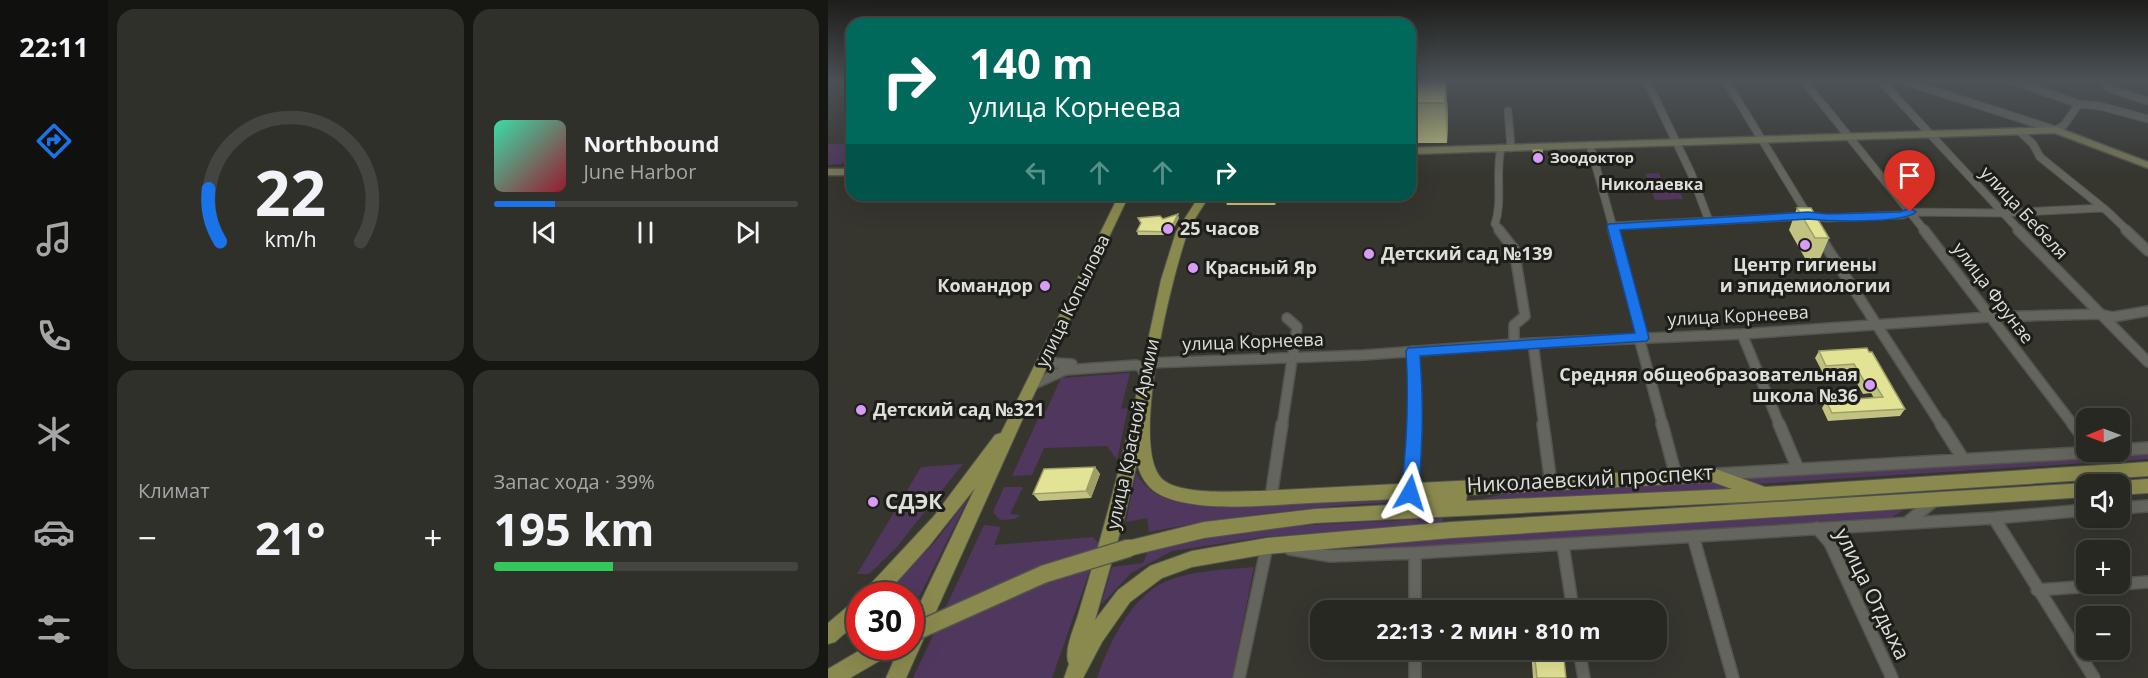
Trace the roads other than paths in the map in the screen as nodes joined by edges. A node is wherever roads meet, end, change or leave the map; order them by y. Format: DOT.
graph roads {
  1 [pos="1508,113"];
  2 [pos="1662,113"];
  3 [pos="1746,113"];
  4 [pos="1829,113"];
  5 [pos="1911,113"];
  6 [pos="2002,113"];
  7 [pos="2073,113"];
  8 [pos="2127,113"];
  9 [pos="2148,118"];
  10 [pos="2056,130"];
  11 [pos="2019,131"];
  12 [pos="1930,133"];
  13 [pos="1848,136"];
  14 [pos="1762,139"];
  15 [pos="1676,142"];
  16 [pos="1590,145"];
  17 [pos="1506,148"];
  18 [pos="1416,151"];
  19 [pos="2148,167"];
  20 [pos="846,171"];
  21 [pos="828,172"];
  22 [pos="1121,201"];
  23 [pos="1201,201"];
  24 [pos="2102,208"];
  25 [pos="1910,212"];
  26 [pos="2002,213"];
  27 [pos="1808,216"];
  28 [pos="1709,221"];
  29 [pos="1613,226"];
  30 [pos="2148,251"];
  31 [pos="2148,311"];
  32 [pos="2099,314"];
  33 [pos="1989,317"];
  34 [pos="1287,318"];
  35 [pos="1879,325"];
  36 [pos="1742,334"];
  37 [pos="1641,338"];
  38 [pos="1533,343"];
  39 [pos="1514,344"];
  40 [pos="1413,351"];
  41 [pos="1294,358"];
  42 [pos="1045,359"];
  43 [pos="2148,362"];
  44 [pos="1147,371"];
  45 [pos="1032,385"];
  46 [pos="1021,408"];
  47 [pos="2076,428"];
  48 [pos="2148,448"];
  49 [pos="2130,449"];
  50 [pos="2076,453"];
  51 [pos="1963,459"];
  52 [pos="2148,469"];
  53 [pos="1798,470"];
  54 [pos="1713,475"];
  55 [pos="1677,476"];
  56 [pos="1551,484"];
  57 [pos="2148,486"];
  58 [pos="2130,487"];
  59 [pos="1499,488"];
  60 [pos="2076,491"];
  61 [pos="1410,493"];
  62 [pos="1766,494"];
  63 [pos="1271,496"];
  64 [pos="1937,498"];
  65 [pos="2130,508"];
  66 [pos="2147,508"];
  67 [pos="2076,511"];
  68 [pos="1392,512"];
  69 [pos="1994,518"];
  70 [pos="1909,521"];
  71 [pos="1817,528"];
  72 [pos="1693,536"];
  73 [pos="1563,545"];
  74 [pos="1267,546"];
  75 [pos="1415,553"];
  76 [pos="884,582"];
  77 [pos="2148,582"];
  78 [pos="2037,590"];
  79 [pos="1415,600"];
  80 [pos="1571,600"];
  81 [pos="924,616"];
  82 [pos="846,619"];
  83 [pos="924,627"];
  84 [pos="828,635"];
  85 [pos="862,660"];
  86 [pos="904,660"];
  87 [pos="1415,660"];
  88 [pos="1581,660"];
  89 [pos="1072,677"];
  90 [pos="832,678"];
  91 [pos="896,678"];
  92 [pos="1239,678"];
  93 [pos="1415,678"];
  94 [pos="1584,678"];
  95 [pos="1733,678"];
  96 [pos="1892,678"];
  97 [pos="2094,678"];
  1 -- 17 [label="street"];
  2 -- 15 [label="street"];
  3 -- 14 [label="street"];
  4 -- 13 [label="street, улица Фрунзе"];
  5 -- 12 [label="street, улица Бебеля"];
  6 -- 10 [label="street"];
  7 -- 10 [label="street"];
  8 -- 9 [label="street"];
  10 -- 11 [label="main road"];
  10 -- 19 [label="main road"];
  11 -- 12 [label="main road"];
  11 -- 24 [label="street"];
  12 -- 13 [label="main road"];
  12 -- 26 [label="street, улица Бебеля"];
  13 -- 14 [label="main road"];
  13 -- 25 [label="street, улица Фрунзе"];
  14 -- 15 [label="main road"];
  14 -- 27 [label="street"];
  15 -- 16 [label="main road"];
  15 -- 28 [label="street"];
  16 -- 17 [label="main road"];
  16 -- 29 [label="street"];
  17 -- 18 [label="main road"];
  17 -- 39 [label="street"];
  20 -- 21 [label="main road"];
  22 -- 42 [label="main road, улица Копылова"];
  23 -- 44 [label="main road, улица Красной Армии"];
  24 -- 26 [label="street"];
  24 -- 30 [label="street"];
  25 -- 26 [label="street"];
  25 -- 27 [label="street"];
  25 -- 33 [label="street, улица Фрунзе"];
  26 -- 32 [label="street, улица Бебеля"];
  27 -- 28 [label="street"];
  27 -- 35 [label="street"];
  28 -- 29 [label="street"];
  29 -- 37 [label="street"];
  31 -- 32 [label="street, улица Корнеева"];
  32 -- 33 [label="street, улица Корнеева"];
  32 -- 43 [label="street, улица Бебеля"];
  33 -- 35 [label="street, улица Корнеева"];
  33 -- 47 [label="street, улица Фрунзе"];
  34 -- 41 [label="street"];
  35 -- 36 [label="street, улица Корнеева"];
  35 -- 51 [label="street"];
  36 -- 37 [label="street, улица Корнеева"];
  36 -- 53 [label="street"];
  37 -- 38 [label="street, улица Корнеева"];
  37 -- 55 [label="street"];
  38 -- 39 [label="street, улица Корнеева"];
  38 -- 56 [label="street"];
  39 -- 40 [label="street, улица Корнеева"];
  40 -- 41 [label="street, улица Корнеева"];
  40 -- 61 [label="street"];
  41 -- 44 [label="street, улица Корнеева"];
  41 -- 63 [label="street"];
  42 -- 44 [label="street, улица Корнеева"];
  42 -- 45 [label="main road, улица Копылова"];
  44 -- 45 [label="street"];
  44 -- 63 [label="main road, Николаевский проспект"];
  44 -- 89 [label="main road, улица Красной Армии"];
  45 -- 46 [label="main road, улица Копылова"];
  46 -- 76 [label="main road, улица Копылова"];
  46 -- 81 [label="main road, улица Копылова"];
  48 -- 49 [label="street"];
  50 -- 51 [label="street"];
  51 -- 53 [label="street"];
  52 -- 62 [label="main road, Николаевский проспект"];
  53 -- 54 [label="street"];
  54 -- 55 [label="main road, Николаевский проспект"];
  54 -- 62 [label="main road"];
  55 -- 56 [label="main road, Николаевский проспект"];
  56 -- 59 [label="main road, Николаевский проспект"];
  57 -- 58 [label="main road"];
  59 -- 61 [label="main road, Николаевский проспект"];
  59 -- 68 [label="main road"];
  60 -- 64 [label="main road"];
  61 -- 63 [label="main road, Николаевский проспект"];
  62 -- 68 [label="main road, Николаевский проспект"];
  64 -- 70 [label="street"];
  64 -- 74 [label="main road"];
  65 -- 66 [label="street"];
  67 -- 69 [label="street"];
  68 -- 83 [label="main road, Николаевский проспект, bridge"];
  69 -- 70 [label="street"];
  69 -- 78 [label="street"];
  70 -- 71 [label="street"];
  71 -- 72 [label="street"];
  71 -- 96 [label="street, улица Отдыха"];
  72 -- 73 [label="street"];
  72 -- 95 [label="street"];
  73 -- 75 [label="street"];
  73 -- 80 [label="street"];
  74 -- 75 [label="street"];
  74 -- 89 [label="main road"];
  74 -- 92 [label="street"];
  75 -- 79 [label="street"];
  77 -- 78 [label="street"];
  78 -- 97 [label="street"];
  82 -- 84 [label="main road"];
  85 -- 90 [label="main road"];
  86 -- 91 [label="main road, улица Копылова"];
  87 -- 93 [label="street"];
  88 -- 94 [label="street"];
}
